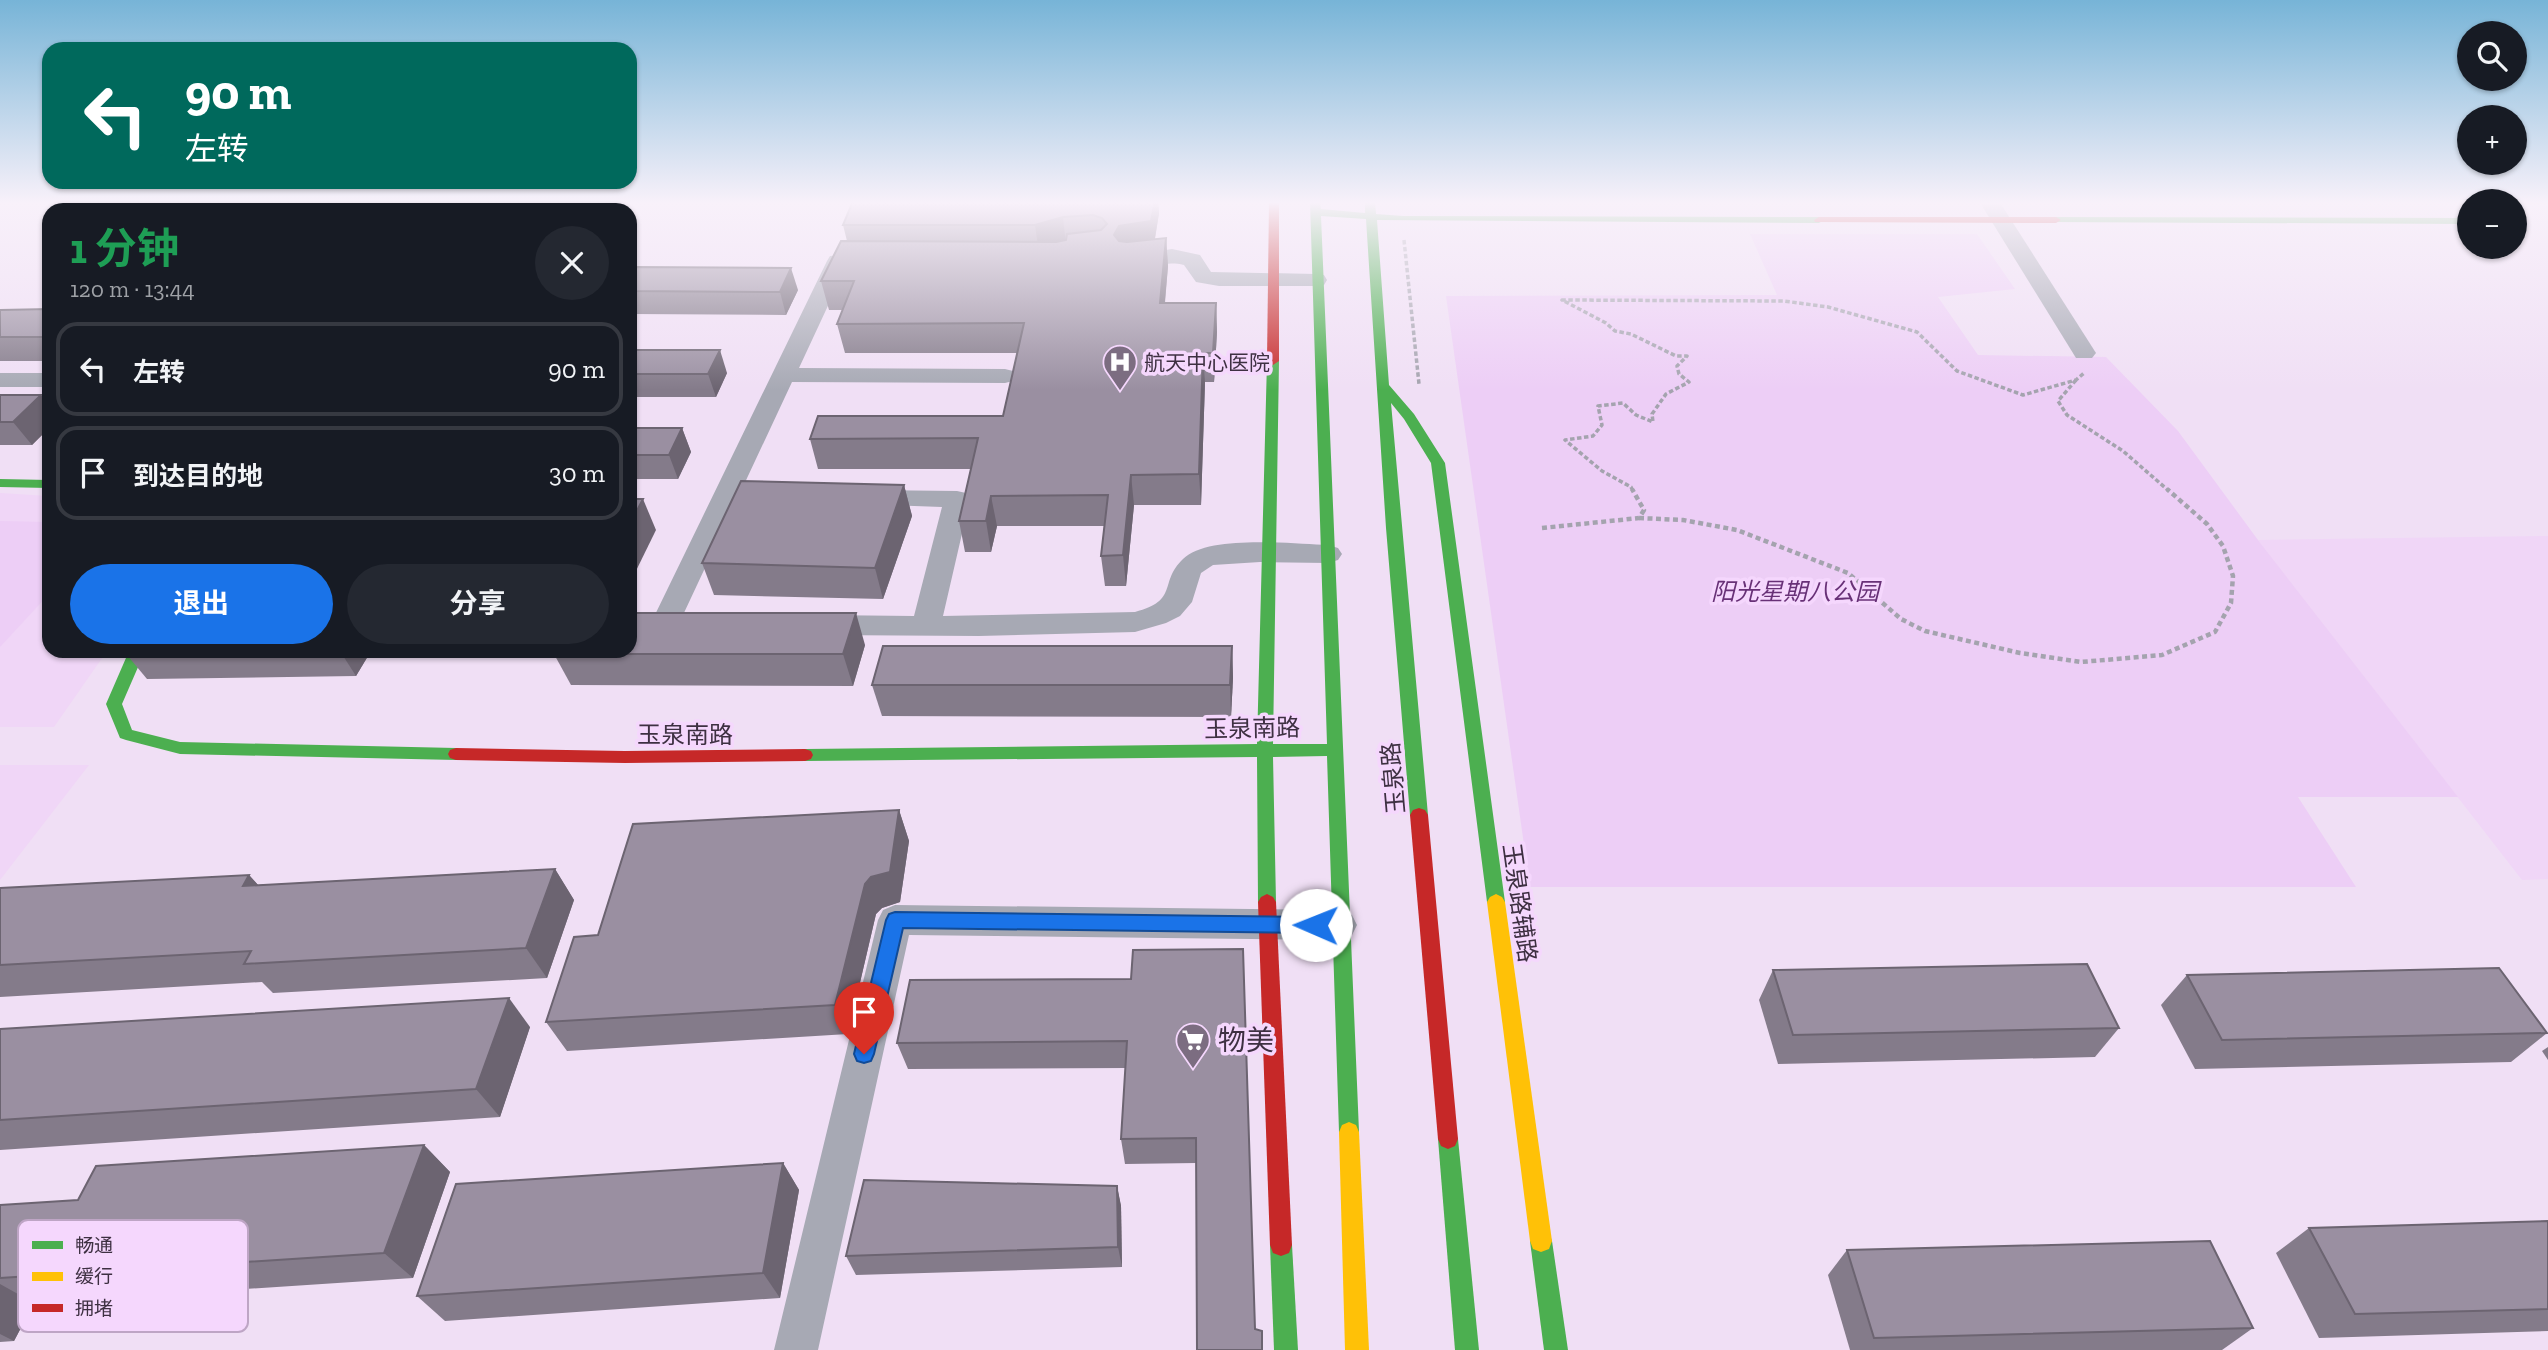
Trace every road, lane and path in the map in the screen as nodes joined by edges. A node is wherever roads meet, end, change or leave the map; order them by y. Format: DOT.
graph roads {
  1 [pos="837,264"];
  2 [pos="1195,264"];
  3 [pos="1274,264"];
  4 [pos="1316,264"];
  5 [pos="1374,264"];
  6 [pos="1408,264"];
  7 [pos="2033,264"];
  8 [pos="1274,280"];
  9 [pos="1317,280"];
  10 [pos="2084,353"];
  11 [pos="784,375"];
  12 [pos="1005,376"];
  13 [pos="0,380"];
  14 [pos="42,380"];
  15 [pos="2076,380"];
  16 [pos="1383,386"];
  17 [pos="1420,391"];
  18 [pos="0,483"];
  19 [pos="42,484"];
  20 [pos="725,497"];
  21 [pos="752,497"];
  22 [pos="848,498"];
  23 [pos="1639,518"];
  24 [pos="1542,528"];
  25 [pos="1328,554"];
  26 [pos="1270,555"];
  27 [pos="719,625"];
  28 [pos="802,625"];
  29 [pos="926,626"];
  30 [pos="133,658"];
  31 [pos="1265,750"];
  32 [pos="1336,750"];
  33 [pos="1269,924"];
  34 [pos="1340,925"];
  35 [pos="796,1350"];
  36 [pos="1286,1350"];
  37 [pos="1357,1350"];
  38 [pos="1466,1350"];
  39 [pos="1556,1350"];
  1 -- 11 [label="street"];
  2 -- 8 [label="street"];
  3 -- 8 [label="street"];
  4 -- 9 [label="street"];
  5 -- 16 [label="street, 玉泉路"];
  6 -- 17 [label="path"];
  7 -- 10 [label="street"];
  8 -- 9 [label="street"];
  8 -- 26 [label="street"];
  9 -- 25 [label="street"];
  10 -- 15 [label="path"];
  11 -- 12 [label="street"];
  11 -- 20 [label="street"];
  13 -- 14 [label="street"];
  15 -- 23 [label="path"];
  15 -- 23 [label="path"];
  16 -- 38 [label="street, 玉泉路"];
  16 -- 39 [label="street, 玉泉路辅路"];
  18 -- 19 [label="street"];
  20 -- 21 [label="street"];
  20 -- 27 [label="street"];
  22 -- 29 [label="street"];
  23 -- 24 [label="path"];
  25 -- 26 [label="street"];
  25 -- 32 [label="street"];
  26 -- 29 [label="street"];
  26 -- 31 [label="street"];
  28 -- 29 [label="street"];
  30 -- 31 [label="street, 玉泉南路"];
  31 -- 32 [label="street, 玉泉南路"];
  31 -- 33 [label="street"];
  32 -- 34 [label="street"];
  33 -- 34 [label="street"];
  33 -- 35 [label="street"];
  33 -- 36 [label="street"];
  34 -- 37 [label="street"];
}
